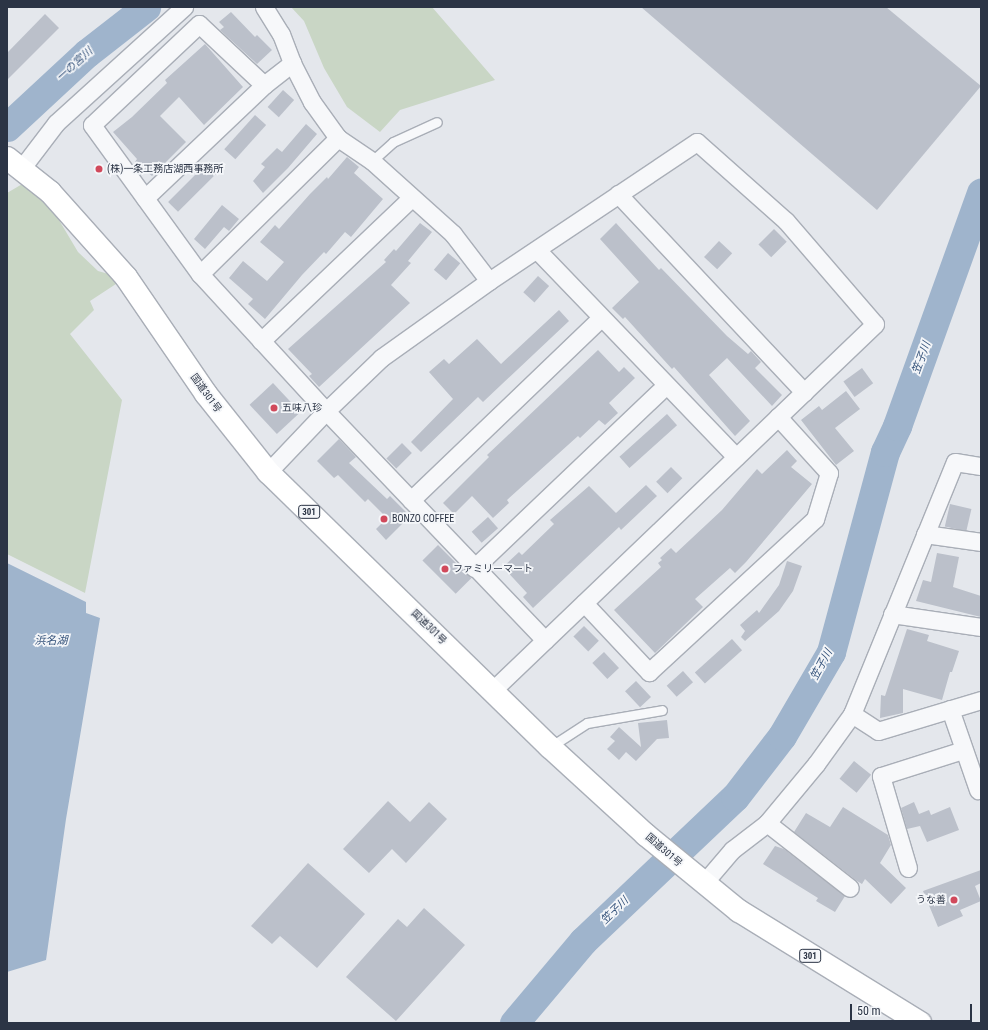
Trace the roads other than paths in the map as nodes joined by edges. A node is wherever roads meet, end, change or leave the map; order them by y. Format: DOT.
graph roads {
  1 [pos="184,7"];
  2 [pos="264,7"];
  3 [pos="292,63"];
  4 [pos="264,85"];
  5 [pos="437,122"];
  6 [pos="338,138"];
  7 [pos="372,161"];
  8 [pos="12,162"];
  9 [pos="618,194"];
  10 [pos="145,198"];
  11 [pos="411,198"];
  12 [pos="537,250"];
  13 [pos="200,274"];
  14 [pos="489,281"];
  15 [pos="601,318"];
  16 [pos="261,341"];
  17 [pos="666,385"];
  18 [pos="804,392"];
  19 [pos="326,411"];
  20 [pos="778,417"];
  21 [pos="736,457"];
  22 [pos="981,466"];
  23 [pos="268,472"];
  24 [pos="411,500"];
  25 [pos="926,534"];
  26 [pos="981,542"];
  27 [pos="474,568"];
  28 [pos="584,603"];
  29 [pos="892,614"];
  30 [pos="981,627"];
  31 [pos="545,640"];
  32 [pos="493,690"];
  33 [pos="981,700"];
  34 [pos="950,709"];
  35 [pos="662,710"];
  36 [pos="852,714"];
  37 [pos="550,747"];
  38 [pos="963,750"];
  39 [pos="978,790"];
  40 [pos="767,823"];
  41 [pos="908,868"];
  42 [pos="698,880"];
  43 [pos="850,888"];
  44 [pos="920,1023"];
  1 -- 8 [label="street"];
  2 -- 3 [label="street"];
  3 -- 4 [label="street"];
  3 -- 6 [label="street"];
  4 -- 10 [label="street"];
  4 -- 10 [label="street"];
  5 -- 7 [label="lane"];
  6 -- 7 [label="street"];
  6 -- 13 [label="street"];
  7 -- 11 [label="street"];
  8 -- 23 [label="highway, 国道301号 / 301"];
  9 -- 12 [label="street"];
  9 -- 18 [label="street"];
  9 -- 18 [label="street"];
  10 -- 13 [label="street"];
  11 -- 14 [label="street"];
  11 -- 16 [label="street"];
  12 -- 14 [label="street"];
  12 -- 15 [label="street"];
  13 -- 16 [label="street"];
  14 -- 19 [label="street"];
  15 -- 17 [label="street"];
  15 -- 24 [label="street"];
  16 -- 19 [label="street"];
  17 -- 21 [label="street"];
  17 -- 27 [label="street"];
  18 -- 20 [label="street"];
  19 -- 23 [label="street"];
  19 -- 24 [label="street"];
  20 -- 21 [label="street"];
  20 -- 28 [label="street"];
  21 -- 28 [label="street"];
  22 -- 25 [label="street"];
  23 -- 32 [label="highway, 国道301号 / 301"];
  24 -- 27 [label="street"];
  25 -- 26 [label="street"];
  25 -- 29 [label="street"];
  27 -- 31 [label="street"];
  28 -- 31 [label="street"];
  29 -- 30 [label="street"];
  29 -- 36 [label="street"];
  31 -- 32 [label="street"];
  32 -- 37 [label="highway, 国道301号 / 301"];
  33 -- 34 [label="street"];
  34 -- 36 [label="street"];
  34 -- 38 [label="street"];
  35 -- 37 [label="lane"];
  36 -- 40 [label="street"];
  37 -- 42 [label="highway, 国道301号 / 301"];
  38 -- 39 [label="street"];
  38 -- 41 [label="street"];
  40 -- 42 [label="street"];
  40 -- 43 [label="street"];
  42 -- 44 [label="highway, 国道301号 / 301"];
}
